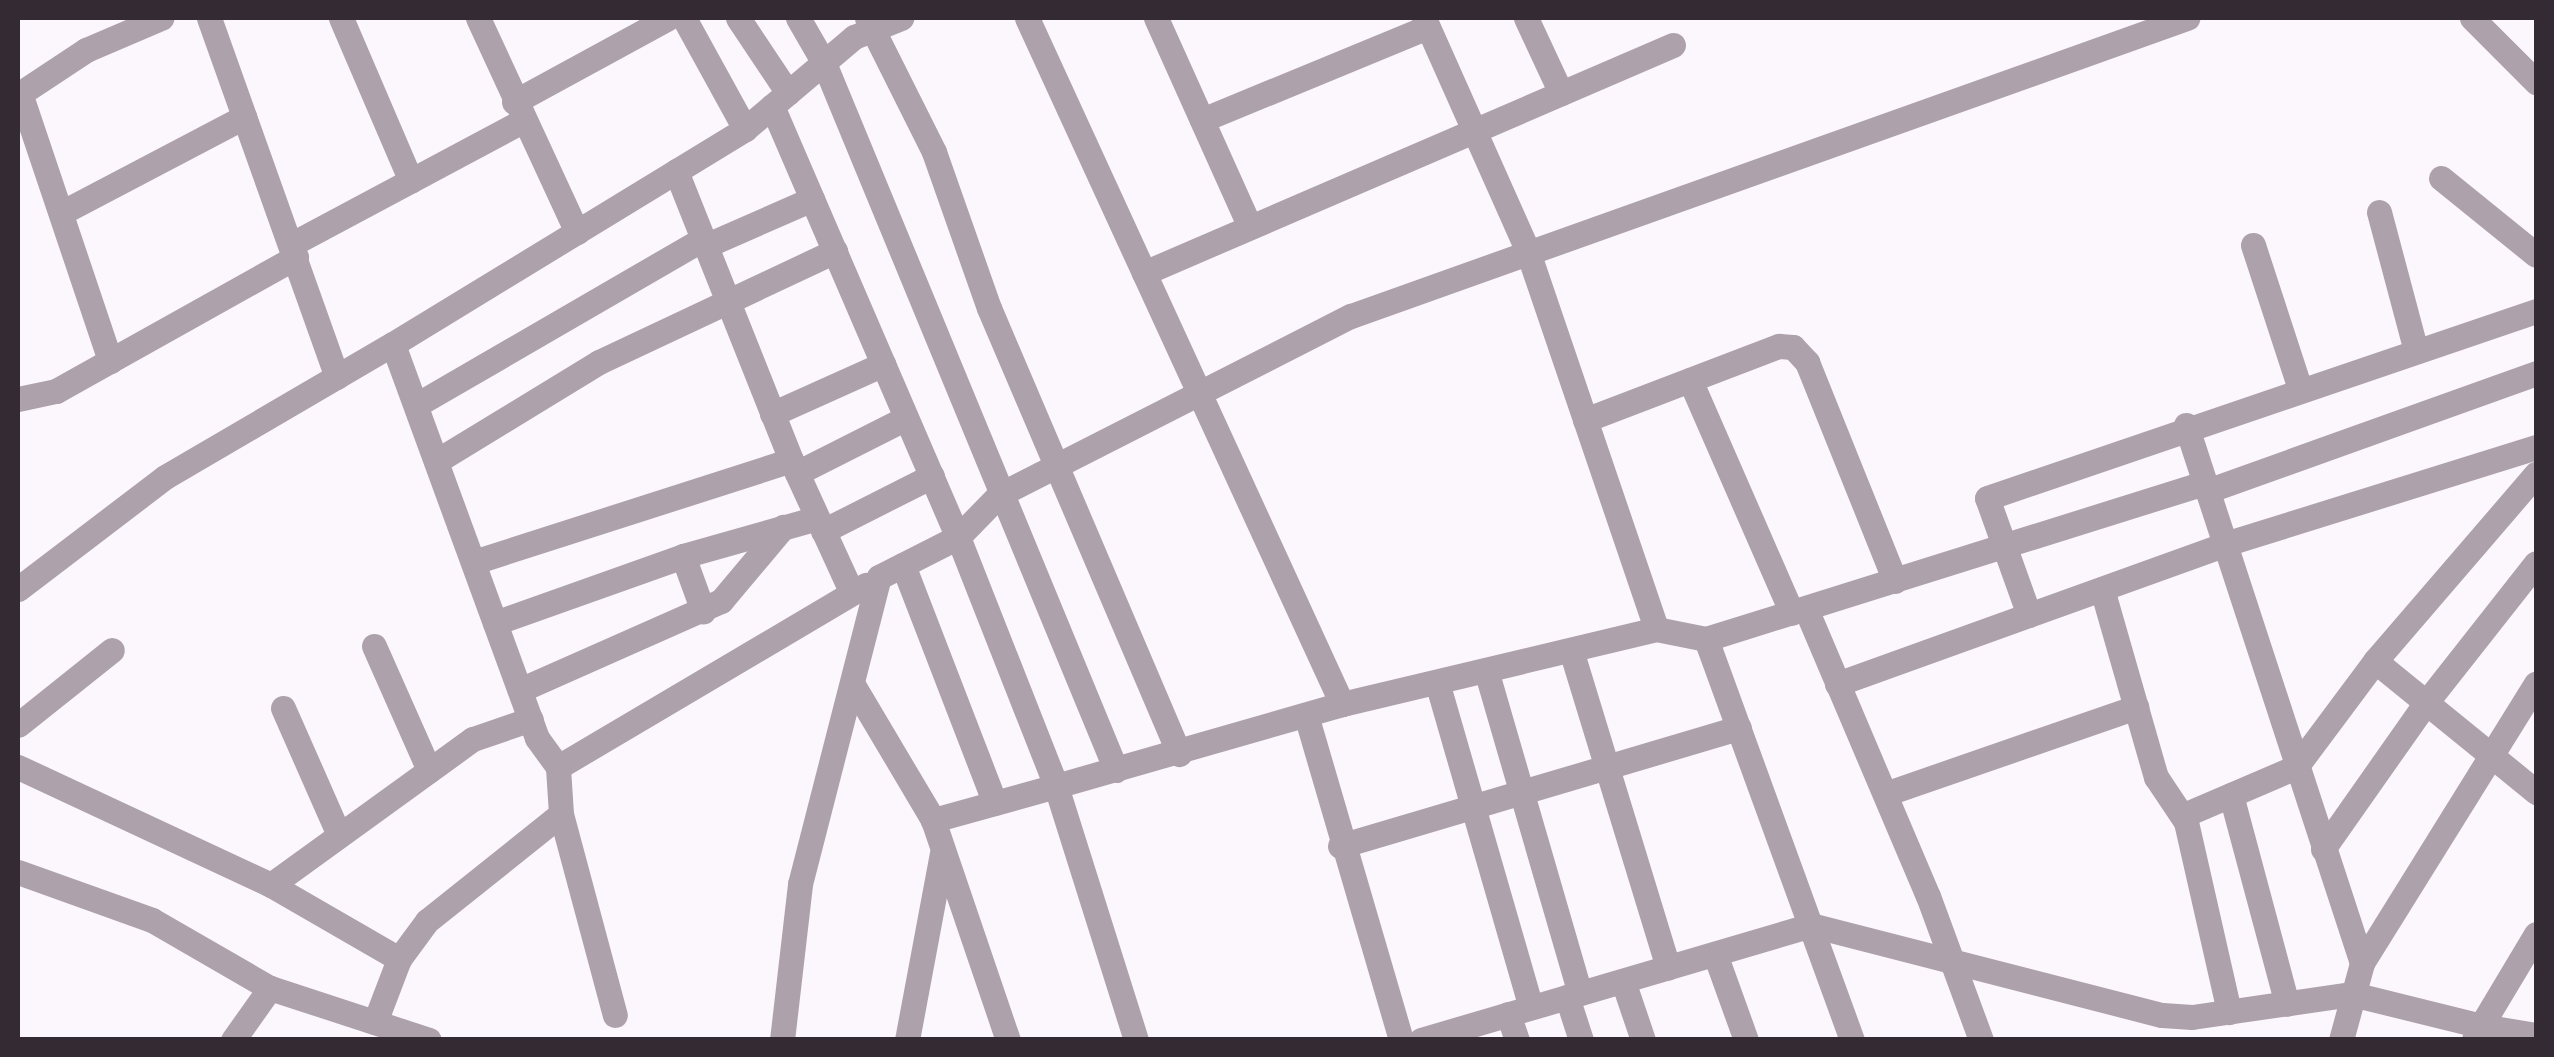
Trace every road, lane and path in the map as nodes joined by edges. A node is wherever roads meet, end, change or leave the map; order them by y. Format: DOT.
graph roads {
  1 [pos="160,18"];
  2 [pos="209,18"];
  3 [pos="341,18"];
  4 [pos="478,18"];
  5 [pos="668,18"];
  6 [pos="684,18"];
  7 [pos="738,18"];
  8 [pos="798,18"];
  9 [pos="901,18"];
  10 [pos="1027,18"];
  11 [pos="1156,18"];
  12 [pos="1526,18"];
  13 [pos="2187,18"];
  14 [pos="2472,18"];
  15 [pos="1426,22"];
  16 [pos="871,23"];
  17 [pos="1673,45"];
  18 [pos="824,63"];
  19 [pos="2536,82"];
  20 [pos="19,94"];
  21 [pos="1561,94"];
  22 [pos="780,100"];
  23 [pos="518,112"];
  24 [pos="244,117"];
  25 [pos="1202,120"];
  26 [pos="745,129"];
  27 [pos="1473,131"];
  28 [pos="676,172"];
  29 [pos="2441,178"];
  30 [pos="411,181"];
  31 [pos="812,199"];
  32 [pos="2379,212"];
  33 [pos="60,213"];
  34 [pos="1250,228"];
  35 [pos="577,232"];
  36 [pos="704,242"];
  37 [pos="2253,245"];
  38 [pos="1526,249"];
  39 [pos="294,250"];
  40 [pos="834,251"];
  41 [pos="2536,255"];
  42 [pos="1144,273"];
  43 [pos="726,300"];
  44 [pos="2536,311"];
  45 [pos="394,344"];
  46 [pos="2416,351"];
  47 [pos="110,361"];
  48 [pos="884,364"];
  49 [pos="2536,373"];
  50 [pos="337,377"];
  51 [pos="1690,380"];
  52 [pos="1198,389"];
  53 [pos="2300,389"];
  54 [pos="18,398"];
  55 [pos="418,404"];
  56 [pos="772,414"];
  57 [pos="906,418"];
  58 [pos="1585,420"];
  59 [pos="2186,425"];
  60 [pos="2536,447"];
  61 [pos="440,458"];
  62 [pos="1055,465"];
  63 [pos="794,467"];
  64 [pos="2536,474"];
  65 [pos="932,476"];
  66 [pos="2205,487"];
  67 [pos="999,495"];
  68 [pos="820,524"];
  69 [pos="783,527"];
  70 [pos="958,537"];
  71 [pos="2226,544"];
  72 [pos="2007,545"];
  73 [pos="683,556"];
  74 [pos="474,562"];
  75 [pos="2536,563"];
  76 [pos="904,564"];
  77 [pos="879,577"];
  78 [pos="1895,581"];
  79 [pos="2102,588"];
  80 [pos="18,589"];
  81 [pos="852,593"];
  82 [pos="703,611"];
  83 [pos="1799,611"];
  84 [pos="2029,614"];
  85 [pos="495,623"];
  86 [pos="1656,630"];
  87 [pos="1706,639"];
  88 [pos="374,646"];
  89 [pos="112,650"];
  90 [pos="1572,650"];
  91 [pos="2375,661"];
  92 [pos="1486,670"];
  93 [pos="1437,682"];
  94 [pos="1837,684"];
  95 [pos="2536,684"];
  96 [pos="853,685"];
  97 [pos="520,690"];
  98 [pos="1342,704"];
  99 [pos="2425,704"];
  100 [pos="2136,707"];
  101 [pos="284,708"];
  102 [pos="1306,715"];
  103 [pos="530,720"];
  104 [pos="18,725"];
  105 [pos="1739,728"];
  106 [pos="1179,754"];
  107 [pos="2490,759"];
  108 [pos="1610,766"];
  109 [pos="18,767"];
  110 [pos="558,767"];
  111 [pos="2296,768"];
  112 [pos="429,770"];
  113 [pos="1116,770"];
  114 [pos="1056,786"];
  115 [pos="2536,792"];
  116 [pos="1521,794"];
  117 [pos="1885,794"];
  118 [pos="2231,795"];
  119 [pos="995,803"];
  120 [pos="1478,807"];
  121 [pos="561,814"];
  122 [pos="2184,815"];
  123 [pos="933,820"];
  124 [pos="339,835"];
  125 [pos="1340,846"];
  126 [pos="943,848"];
  127 [pos="2323,849"];
  128 [pos="18,872"];
  129 [pos="271,885"];
  130 [pos="1812,925"];
  131 [pos="2536,934"];
  132 [pos="1715,954"];
  133 [pos="399,959"];
  134 [pos="1953,962"];
  135 [pos="2362,963"];
  136 [pos="1668,967"];
  137 [pos="1624,980"];
  138 [pos="270,988"];
  139 [pos="2352,994"];
  140 [pos="1573,995"];
  141 [pos="2287,1004"];
  142 [pos="1520,1011"];
  143 [pos="2229,1012"];
  144 [pos="615,1015"];
  145 [pos="375,1022"];
  146 [pos="2477,1033"];
  147 [pos="2536,1035"];
  148 [pos="232,1040"];
  149 [pos="429,1040"];
  150 [pos="782,1040"];
  151 [pos="907,1040"];
  152 [pos="1008,1040"];
  153 [pos="1136,1040"];
  154 [pos="1401,1040"];
  155 [pos="1421,1040"];
  156 [pos="1517,1040"];
  157 [pos="1581,1040"];
  158 [pos="1643,1040"];
  159 [pos="1746,1040"];
  160 [pos="1852,1040"];
  161 [pos="1981,1040"];
  162 [pos="2341,1040"];
  1 -- 20 [label="street"];
  2 -- 24 [label="street"];
  3 -- 30 [label="street"];
  4 -- 23 [label="street"];
  5 -- 23 [label="street"];
  6 -- 26 [label="street"];
  7 -- 22 [label="street"];
  8 -- 18 [label="street"];
  9 -- 16 [label="street"];
  10 -- 42 [label="street"];
  11 -- 25 [label="street"];
  12 -- 21 [label="street"];
  13 -- 38 [label="street"];
  14 -- 19 [label="street"];
  15 -- 25 [label="street"];
  15 -- 27 [label="street"];
  16 -- 18 [label="street"];
  16 -- 62 [label="street"];
  17 -- 21 [label="street"];
  18 -- 22 [label="street"];
  18 -- 67 [label="street"];
  20 -- 33 [label="street"];
  21 -- 27 [label="street"];
  22 -- 26 [label="street"];
  22 -- 31 [label="street"];
  23 -- 30 [label="street"];
  23 -- 35 [label="street"];
  24 -- 33 [label="street"];
  24 -- 39 [label="street"];
  25 -- 34 [label="street"];
  26 -- 28 [label="street"];
  27 -- 34 [label="street"];
  27 -- 38 [label="street"];
  28 -- 35 [label="street"];
  28 -- 36 [label="street"];
  29 -- 41 [label="street"];
  30 -- 39 [label="street"];
  31 -- 36 [label="street"];
  31 -- 40 [label="street"];
  32 -- 46 [label="street"];
  33 -- 47 [label="street"];
  34 -- 42 [label="street"];
  35 -- 45 [label="street"];
  36 -- 43 [label="street"];
  36 -- 55 [label="street"];
  37 -- 53 [label="street"];
  38 -- 52 [label="street"];
  38 -- 58 [label="street"];
  39 -- 47 [label="street"];
  39 -- 50 [label="street"];
  40 -- 43 [label="street"];
  40 -- 48 [label="street"];
  42 -- 52 [label="street"];
  43 -- 56 [label="street"];
  43 -- 61 [label="street"];
  44 -- 46 [label="street"];
  45 -- 50 [label="street"];
  45 -- 55 [label="street"];
  46 -- 53 [label="street"];
  47 -- 54 [label="street"];
  48 -- 56 [label="street"];
  48 -- 57 [label="street"];
  49 -- 66 [label="street"];
  50 -- 80 [label="street"];
  51 -- 58 [label="street"];
  51 -- 78 [label="street"];
  51 -- 83 [label="street"];
  52 -- 62 [label="street"];
  52 -- 98 [label="street"];
  53 -- 59 [label="street"];
  55 -- 61 [label="street"];
  56 -- 63 [label="street"];
  57 -- 63 [label="street"];
  57 -- 65 [label="street"];
  58 -- 86 [label="street"];
  59 -- 66 [label="street"];
  59 -- 72 [label="street"];
  60 -- 71 [label="street"];
  61 -- 74 [label="street"];
  62 -- 67 [label="street"];
  62 -- 106 [label="street"];
  63 -- 68 [label="street"];
  63 -- 74 [label="street"];
  64 -- 91 [label="street"];
  65 -- 68 [label="street"];
  65 -- 70 [label="street"];
  66 -- 71 [label="street"];
  66 -- 72 [label="street"];
  67 -- 70 [label="street"];
  67 -- 113 [label="street"];
  68 -- 69 [label="street"];
  68 -- 81 [label="street"];
  69 -- 73 [label="street"];
  69 -- 82 [label="street"];
  70 -- 76 [label="street"];
  70 -- 114 [label="street"];
  71 -- 79 [label="street"];
  71 -- 111 [label="street"];
  72 -- 78 [label="street"];
  72 -- 84 [label="street"];
  73 -- 82 [label="street"];
  73 -- 85 [label="street"];
  74 -- 85 [label="street"];
  75 -- 99 [label="street"];
  76 -- 77 [label="street"];
  76 -- 119 [label="street"];
  77 -- 81 [label="street"];
  77 -- 96 [label="street"];
  78 -- 83 [label="street"];
  79 -- 84 [label="street"];
  79 -- 100 [label="street"];
  81 -- 110 [label="street"];
  82 -- 97 [label="street"];
  83 -- 87 [label="street"];
  83 -- 94 [label="street"];
  84 -- 94 [label="street"];
  85 -- 97 [label="street"];
  86 -- 87 [label="street"];
  86 -- 90 [label="street"];
  87 -- 105 [label="street"];
  88 -- 112 [label="street"];
  89 -- 104 [label="street"];
  90 -- 92 [label="street"];
  90 -- 108 [label="street"];
  91 -- 99 [label="street"];
  91 -- 111 [label="street"];
  92 -- 93 [label="street"];
  92 -- 116 [label="street"];
  93 -- 98 [label="street"];
  93 -- 120 [label="street"];
  94 -- 117 [label="street"];
  95 -- 107 [label="street"];
  96 -- 123 [label="street"];
  96 -- 150 [label="street"];
  97 -- 103 [label="street"];
  98 -- 102 [label="street"];
  99 -- 107 [label="street"];
  99 -- 127 [label="street"];
  100 -- 117 [label="street"];
  100 -- 122 [label="street"];
  101 -- 124 [label="street"];
  102 -- 106 [label="street"];
  102 -- 125 [label="street"];
  103 -- 110 [label="street"];
  103 -- 112 [label="street"];
  105 -- 108 [label="street"];
  105 -- 130 [label="street"];
  106 -- 113 [label="street"];
  107 -- 115 [label="street"];
  107 -- 135 [label="street"];
  108 -- 116 [label="street"];
  108 -- 136 [label="street"];
  109 -- 129 [label="street"];
  110 -- 121 [label="street"];
  111 -- 118 [label="street"];
  111 -- 127 [label="street"];
  112 -- 124 [label="street"];
  113 -- 114 [label="street"];
  114 -- 119 [label="street"];
  114 -- 153 [label="street"];
  116 -- 120 [label="street"];
  116 -- 140 [label="street"];
  117 -- 134 [label="street"];
  118 -- 122 [label="street"];
  118 -- 141 [label="street"];
  119 -- 123 [label="street"];
  120 -- 125 [label="street"];
  120 -- 142 [label="street"];
  121 -- 133 [label="street"];
  121 -- 144 [label="street"];
  122 -- 143 [label="street"];
  123 -- 126 [label="street"];
  124 -- 129 [label="street"];
  125 -- 154 [label="street"];
  126 -- 151 [label="street"];
  126 -- 152 [label="street"];
  127 -- 135 [label="street"];
  128 -- 138 [label="street"];
  129 -- 133 [label="street"];
  130 -- 132 [label="street"];
  130 -- 134 [label="street"];
  130 -- 160 [label="street"];
  131 -- 146 [label="street"];
  132 -- 136 [label="street"];
  132 -- 159 [label="street"];
  133 -- 145 [label="street"];
  134 -- 143 [label="street"];
  134 -- 161 [label="street"];
  135 -- 139 [label="street"];
  136 -- 137 [label="street"];
  137 -- 140 [label="street"];
  137 -- 158 [label="street"];
  138 -- 145 [label="street"];
  138 -- 148 [label="street"];
  139 -- 141 [label="street"];
  139 -- 146 [label="street"];
  139 -- 162 [label="street"];
  140 -- 142 [label="street"];
  140 -- 157 [label="street"];
  141 -- 143 [label="street"];
  142 -- 155 [label="street"];
  142 -- 156 [label="street"];
  145 -- 149 [label="street"];
  146 -- 147 [label="street"];
}
